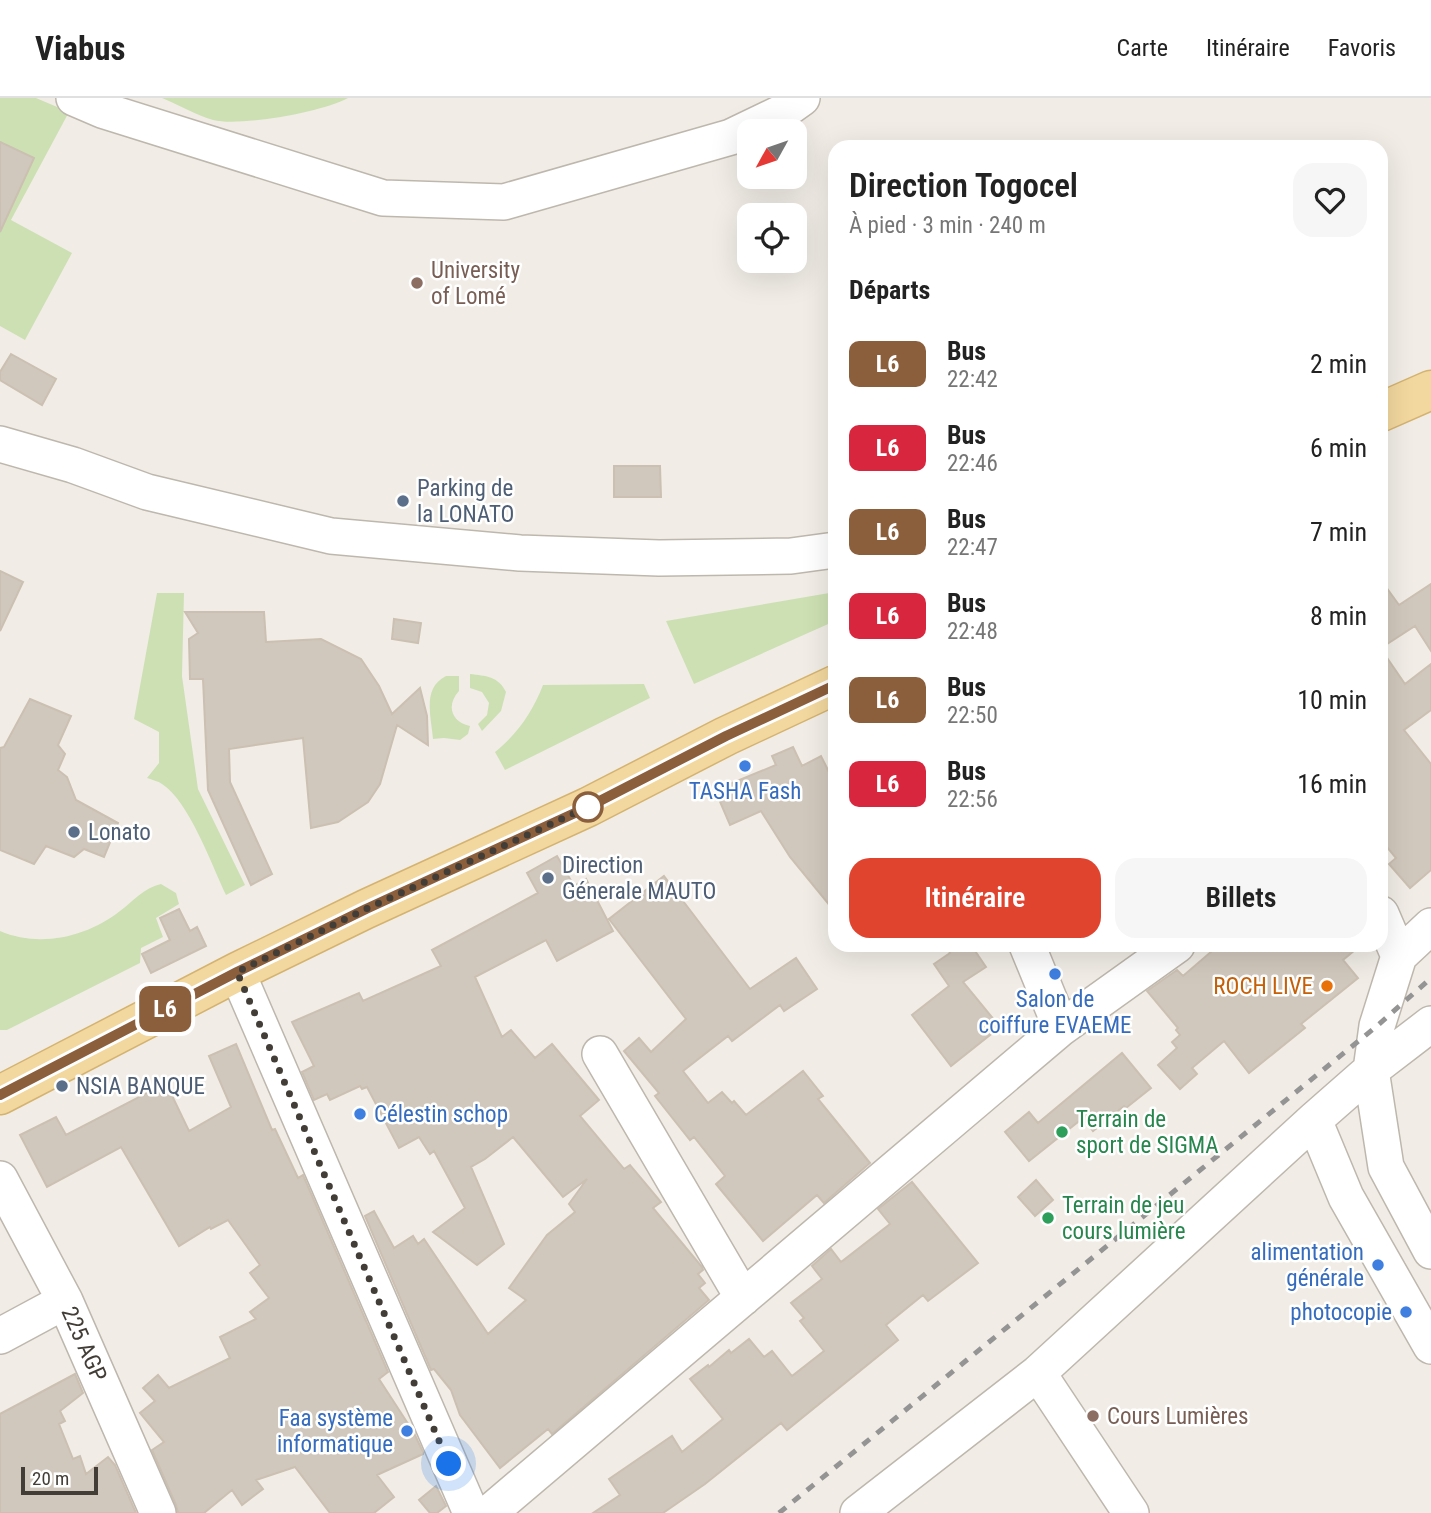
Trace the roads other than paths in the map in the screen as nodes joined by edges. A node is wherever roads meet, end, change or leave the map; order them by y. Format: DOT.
graph roads {
  1 [pos="74,98"];
  2 [pos="802,98"];
  3 [pos="1431,390"];
  4 [pos="1388,409"];
  5 [pos="0,444"];
  6 [pos="828,551"];
  7 [pos="828,688"];
  8 [pos="1431,926"];
  9 [pos="1388,930"];
  10 [pos="1030,952"];
  11 [pos="1167,952"];
  12 [pos="1399,956"];
  13 [pos="237,972"];
  14 [pos="1431,1024"];
  15 [pos="1061,1028"];
  16 [pos="600,1054"];
  17 [pos="1371,1070"];
  18 [pos="0,1094"];
  19 [pos="1314,1120"];
  20 [pos="0,1179"];
  21 [pos="1431,1251"];
  22 [pos="743,1298"];
  23 [pos="65,1301"];
  24 [pos="0,1336"];
  25 [pos="1431,1346"];
  26 [pos="1038,1373"];
  27 [pos="158,1513"];
  28 [pos="471,1513"];
  29 [pos="489,1513"];
  30 [pos="858,1513"];
  31 [pos="1131,1513"];
  1 -- 2 [label="street"];
  3 -- 4 [label="main road"];
  5 -- 6 [label="street"];
  7 -- 13 [label="main road"];
  8 -- 12 [label="street"];
  9 -- 12 [label="street"];
  10 -- 15 [label="street"];
  11 -- 15 [label="street"];
  12 -- 17 [label="street"];
  13 -- 18 [label="main road"];
  13 -- 28 [label="street"];
  14 -- 17 [label="street"];
  15 -- 22 [label="street"];
  16 -- 22 [label="street"];
  17 -- 19 [label="street"];
  17 -- 21 [label="street"];
  19 -- 25 [label="street"];
  19 -- 26 [label="street"];
  20 -- 23 [label="street, 225 AGP"];
  22 -- 29 [label="street"];
  23 -- 24 [label="street"];
  23 -- 27 [label="street, 225 AGP"];
  26 -- 30 [label="street"];
  26 -- 31 [label="street"];
}
